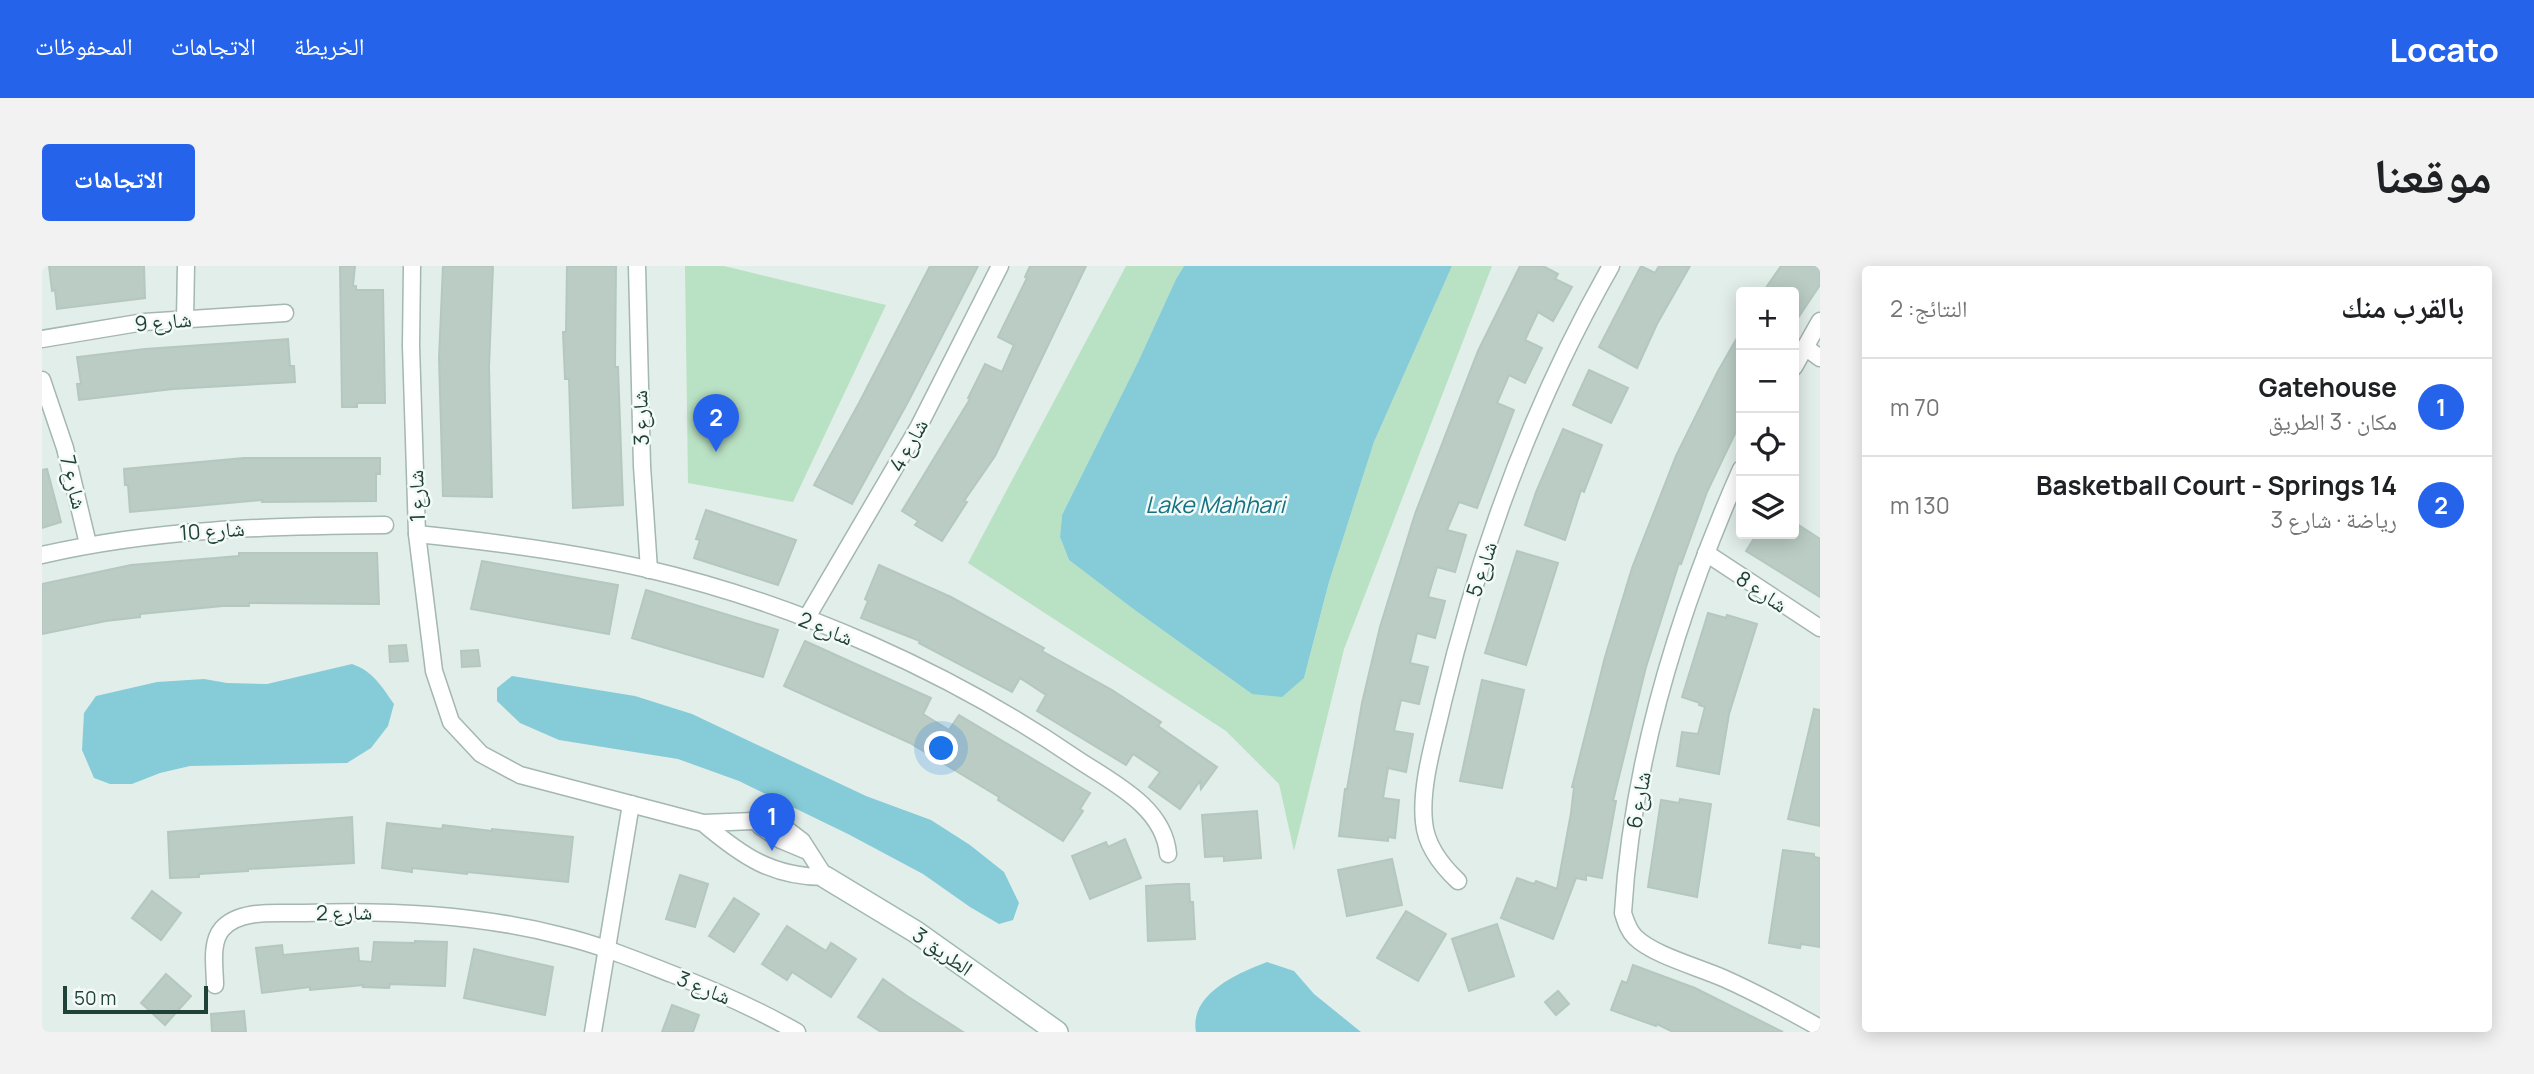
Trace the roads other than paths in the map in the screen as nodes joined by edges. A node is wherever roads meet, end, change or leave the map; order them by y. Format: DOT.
graph roads {
  1 [pos="186,266"];
  2 [pos="412,266"];
  3 [pos="637,266"];
  4 [pos="1000,266"];
  5 [pos="1611,266"];
  6 [pos="285,313"];
  7 [pos="185,318"];
  8 [pos="1820,321"];
  9 [pos="42,339"];
  10 [pos="1805,347"];
  11 [pos="1799,358"];
  12 [pos="1820,358"];
  13 [pos="42,380"];
  14 [pos="1738,476"];
  15 [pos="384,525"];
  16 [pos="417,534"];
  17 [pos="88,544"];
  18 [pos="1706,553"];
  19 [pos="42,555"];
  20 [pos="649,570"];
  21 [pos="806,619"];
  22 [pos="1820,628"];
  23 [pos="631,804"];
  24 [pos="703,822"];
  25 [pos="1168,854"];
  26 [pos="825,877"];
  27 [pos="1458,881"];
  28 [pos="607,949"];
  29 [pos="215,985"];
  30 [pos="1820,1028"];
  31 [pos="593,1032"];
  32 [pos="797,1032"];
  33 [pos="1057,1032"];
  1 -- 7 [label="street"];
  2 -- 16 [label="street, شارع 1"];
  3 -- 20 [label="street, شارع 3"];
  4 -- 21 [label="street, شارع 4"];
  5 -- 27 [label="street, شارع 5"];
  6 -- 7 [label="street, شارع 9"];
  7 -- 9 [label="street, شارع 9"];
  8 -- 10 [label="street"];
  10 -- 11 [label="street"];
  10 -- 12 [label="street"];
  13 -- 17 [label="street, شارع 7"];
  14 -- 18 [label="street, شارع 6"];
  15 -- 17 [label="street, شارع 10"];
  16 -- 20 [label="street, شارع 2"];
  16 -- 23 [label="street, شارع 1"];
  17 -- 19 [label="street, شارع 10"];
  18 -- 22 [label="street, شارع 8"];
  18 -- 30 [label="street, شارع 6"];
  20 -- 21 [label="street, شارع 2"];
  21 -- 25 [label="street, شارع 2"];
  23 -- 24 [label="street"];
  23 -- 28 [label="street"];
  24 -- 26 [label="street, 3 الطريق"];
  24 -- 26 [label="street, 3 الطريق"];
  26 -- 33 [label="street, 3 الطريق"];
  28 -- 29 [label="street, شارع 2"];
  28 -- 31 [label="street"];
  28 -- 32 [label="street, شارع 3"];
}
